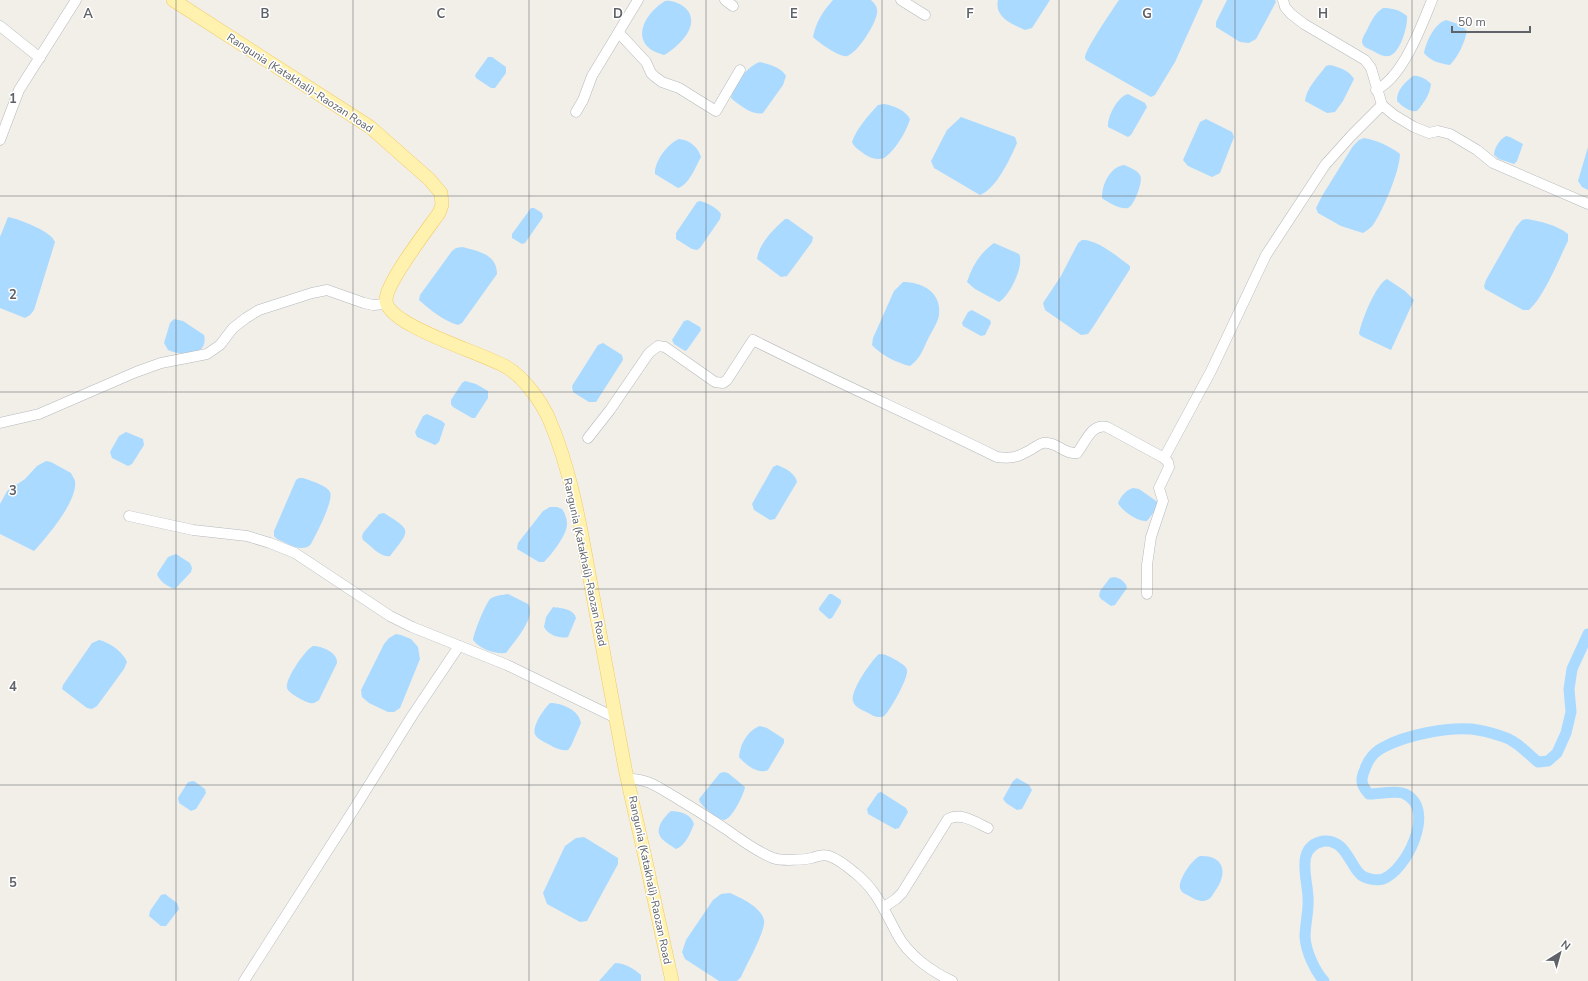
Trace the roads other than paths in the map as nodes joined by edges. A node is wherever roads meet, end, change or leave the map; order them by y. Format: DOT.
graph roads {
  1 [pos="76,0"];
  2 [pos="173,0"];
  3 [pos="638,0"];
  4 [pos="900,0"];
  5 [pos="1283,0"];
  6 [pos="1432,0"];
  7 [pos="925,15"];
  8 [pos="0,26"];
  9 [pos="618,33"];
  10 [pos="40,58"];
  11 [pos="740,70"];
  12 [pos="1376,90"];
  13 [pos="1382,105"];
  14 [pos="576,112"];
  15 [pos="0,140"];
  16 [pos="1588,204"];
  17 [pos="386,304"];
  18 [pos="0,423"];
  19 [pos="588,438"];
  20 [pos="1164,458"];
  21 [pos="129,516"];
  22 [pos="1147,594"];
  23 [pos="459,646"];
  24 [pos="616,718"];
  25 [pos="628,779"];
  26 [pos="988,828"];
  27 [pos="884,907"];
  28 [pos="244,981"];
  29 [pos="672,981"];
  30 [pos="952,981"];
  1 -- 10 [label="street"];
  2 -- 17 [label="main road, Rangunia (Katakhali)-Raozan Road"];
  3 -- 9 [label="street"];
  4 -- 7 [label="street"];
  5 -- 12 [label="street"];
  6 -- 12 [label="street"];
  8 -- 10 [label="street"];
  9 -- 11 [label="street"];
  9 -- 14 [label="street"];
  10 -- 15 [label="street"];
  12 -- 13 [label="street"];
  13 -- 16 [label="street"];
  13 -- 20 [label="street"];
  17 -- 18 [label="street"];
  17 -- 24 [label="main road, Rangunia (Katakhali)-Raozan Road"];
  19 -- 20 [label="street"];
  20 -- 22 [label="street"];
  21 -- 23 [label="street"];
  23 -- 24 [label="street"];
  23 -- 28 [label="street"];
  24 -- 25 [label="main road, Rangunia (Katakhali)-Raozan Road"];
  25 -- 27 [label="street"];
  25 -- 29 [label="main road, Rangunia (Katakhali)-Raozan Road"];
  26 -- 27 [label="street"];
  27 -- 30 [label="street"];
}
